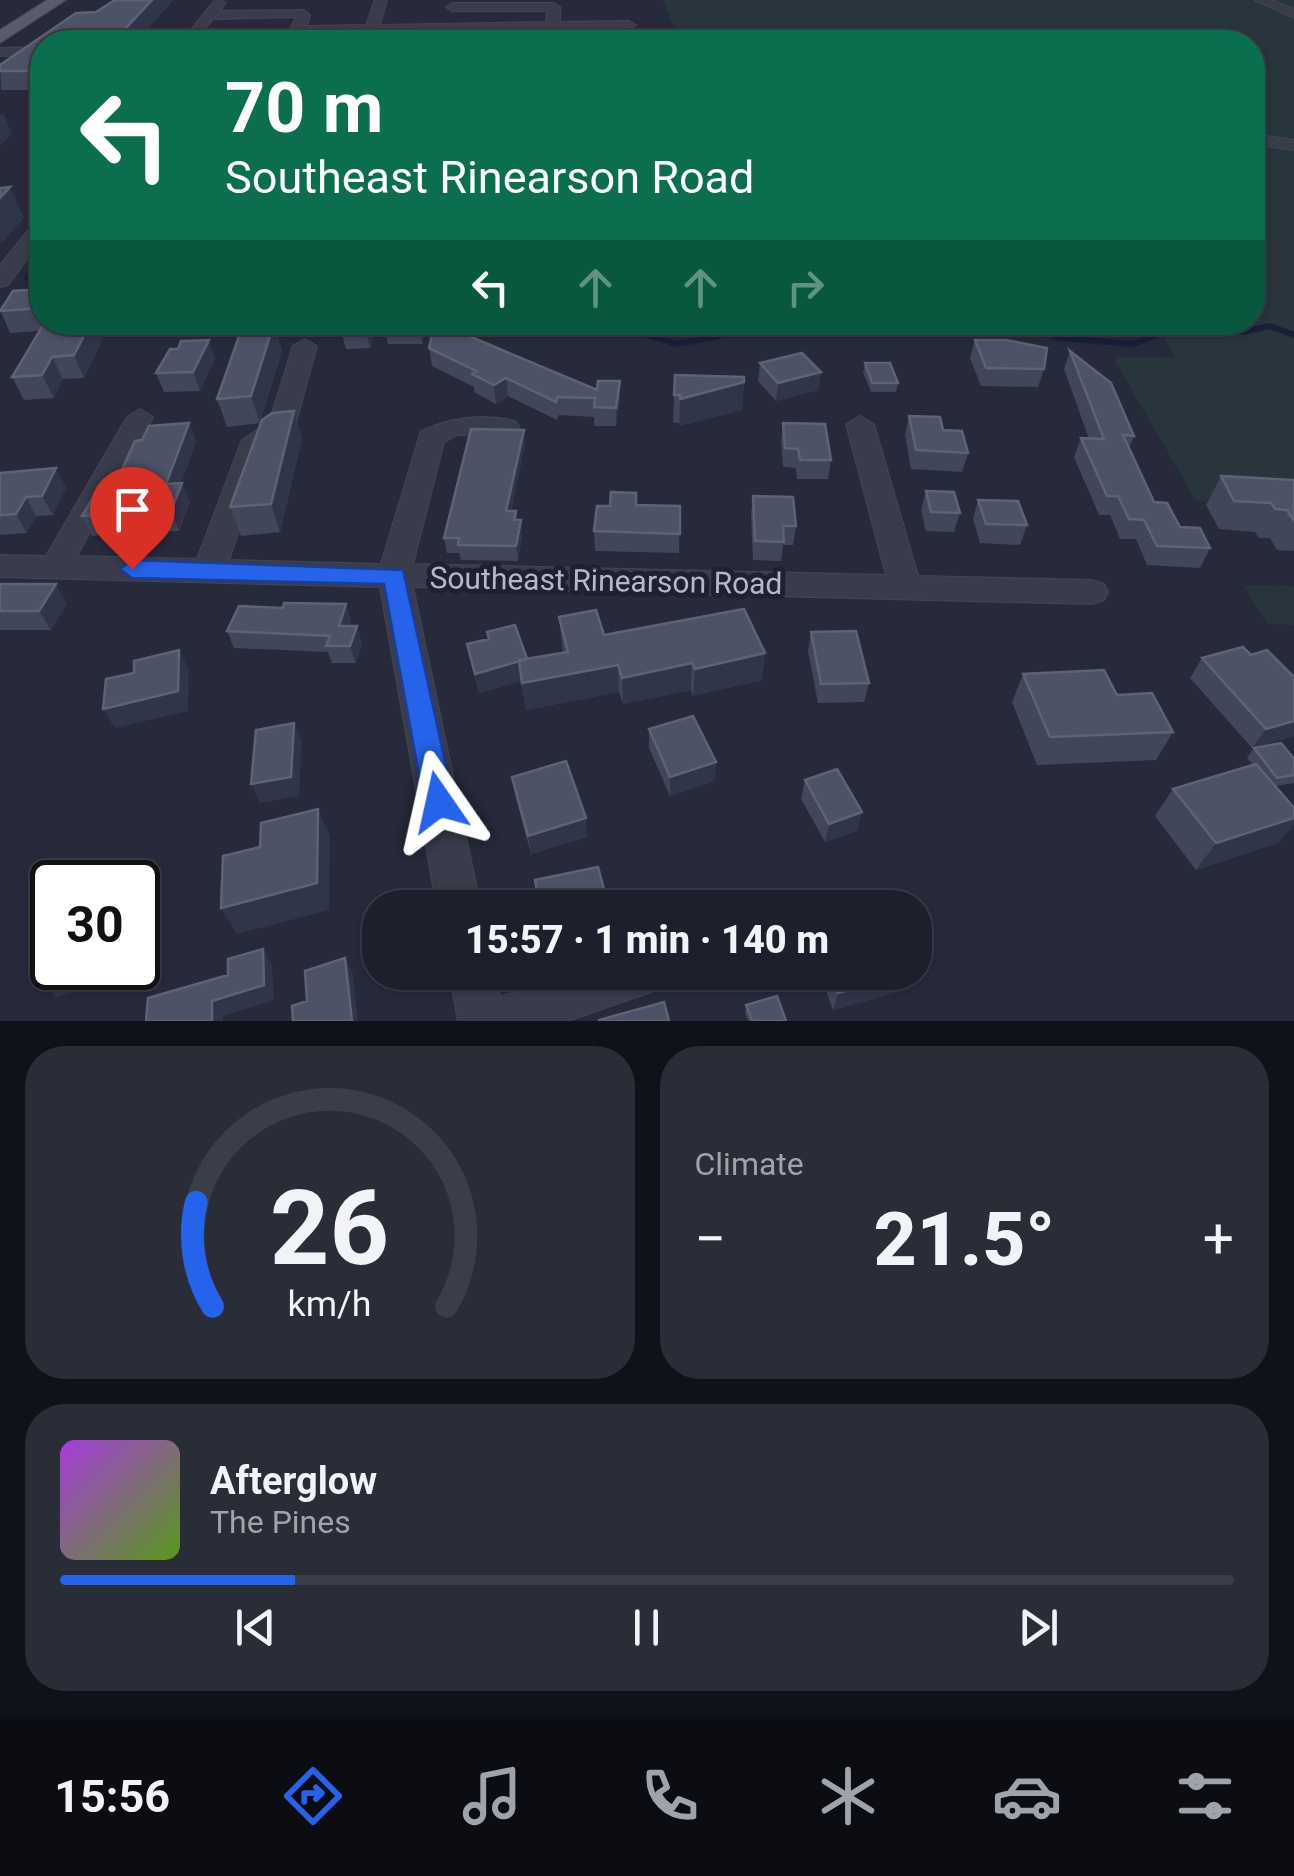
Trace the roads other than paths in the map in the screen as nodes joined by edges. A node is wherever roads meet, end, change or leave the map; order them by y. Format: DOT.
graph roads {
  1 [pos="58,0"];
  2 [pos="222,0"];
  3 [pos="381,0"];
  4 [pos="1261,0"];
  5 [pos="453,4"];
  6 [pos="229,14"];
  7 [pos="1294,14"];
  8 [pos="210,15"];
  9 [pos="547,26"];
  10 [pos="450,27"];
  11 [pos="372,29"];
  12 [pos="198,30"];
  13 [pos="216,30"];
  14 [pos="547,30"];
  15 [pos="633,30"];
  16 [pos="0,38"];
  17 [pos="30,51"];
  18 [pos="0,52"];
  19 [pos="1265,140"];
  20 [pos="1294,145"];
  21 [pos="30,241"];
  22 [pos="0,280"];
  23 [pos="305,346"];
  24 [pos="140,417"];
  25 [pos="860,424"];
  26 [pos="505,427"];
  27 [pos="0,566"];
  28 [pos="55,567"];
  29 [pos="209,571"];
  30 [pos="394,576"];
  31 [pos="906,589"];
  32 [pos="1092,592"];
  33 [pos="456,890"];
  34 [pos="476,990"];
  35 [pos="592,990"];
  36 [pos="482,1021"];
  37 [pos="498,1021"];
  1 -- 16 [label="main road"];
  2 -- 8 [label="street"];
  3 -- 11 [label="street"];
  4 -- 7 [label="street"];
  5 -- 9 [label="street"];
  5 -- 10 [label="street"];
  6 -- 8 [label="street"];
  6 -- 11 [label="street"];
  6 -- 13 [label="street"];
  8 -- 12 [label="street"];
  9 -- 10 [label="street"];
  9 -- 14 [label="street"];
  9 -- 15 [label="street"];
  10 -- 11 [label="street"];
  17 -- 18 [label="street"];
  19 -- 20 [label="street"];
  21 -- 22 [label="street"];
  23 -- 29 [label="street"];
  24 -- 28 [label="street"];
  25 -- 31 [label="street"];
  26 -- 30 [label="street"];
  27 -- 28 [label="street, Southeast Rinearson Road"];
  28 -- 29 [label="street, Southeast Rinearson Road"];
  29 -- 30 [label="street, Southeast Rinearson Road"];
  30 -- 31 [label="street, Southeast Rinearson Road"];
  30 -- 33 [label="street"];
  31 -- 32 [label="street, Southeast Rinearson Road"];
  34 -- 36 [label="street"];
  35 -- 37 [label="street"];
}
